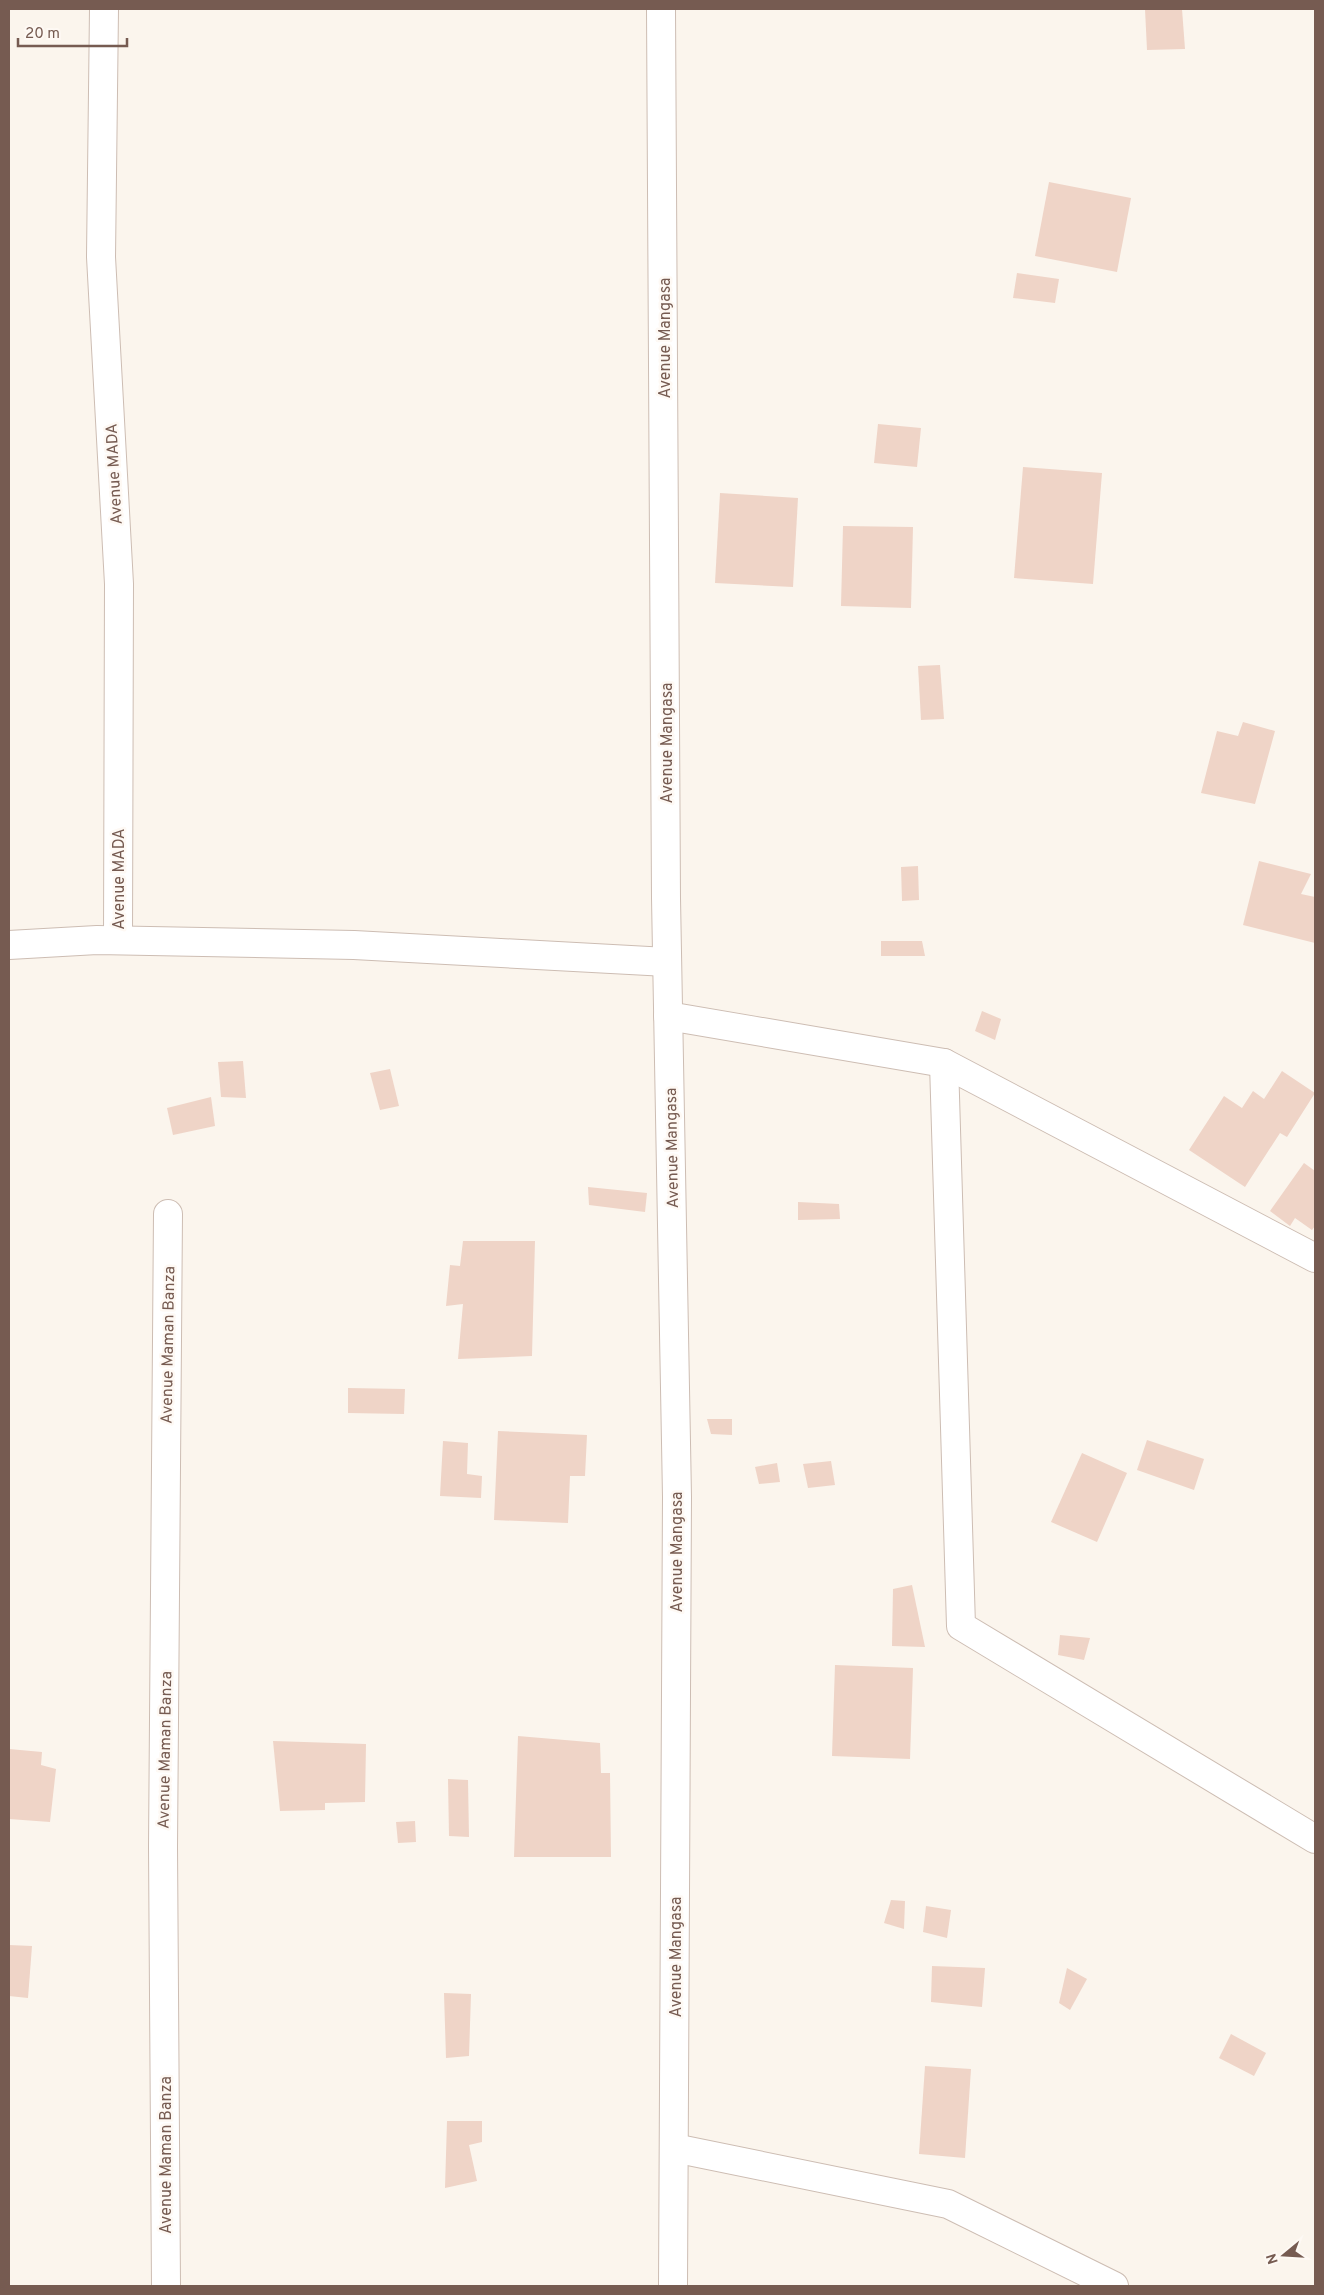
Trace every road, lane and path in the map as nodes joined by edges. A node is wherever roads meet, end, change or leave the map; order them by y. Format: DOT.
graph roads {
  1 [pos="104,9"];
  2 [pos="661,9"];
  3 [pos="118,940"];
  4 [pos="9,945"];
  5 [pos="667,962"];
  6 [pos="668,1016"];
  7 [pos="944,1063"];
  8 [pos="168,1214"];
  9 [pos="1315,1258"];
  10 [pos="1315,1839"];
  11 [pos="674,2148"];
  12 [pos="166,2286"];
  13 [pos="673,2286"];
  14 [pos="1114,2286"];
  1 -- 3 [label="street, Avenue MADA"];
  2 -- 5 [label="street, Avenue Mangasa"];
  3 -- 4 [label="street"];
  3 -- 5 [label="street"];
  5 -- 6 [label="street, Avenue Mangasa"];
  6 -- 7 [label="street"];
  6 -- 11 [label="street, Avenue Mangasa"];
  7 -- 9 [label="street"];
  7 -- 10 [label="street"];
  8 -- 12 [label="street, Avenue Maman Banza"];
  11 -- 13 [label="street, Avenue Mangasa"];
  11 -- 14 [label="street"];
}
